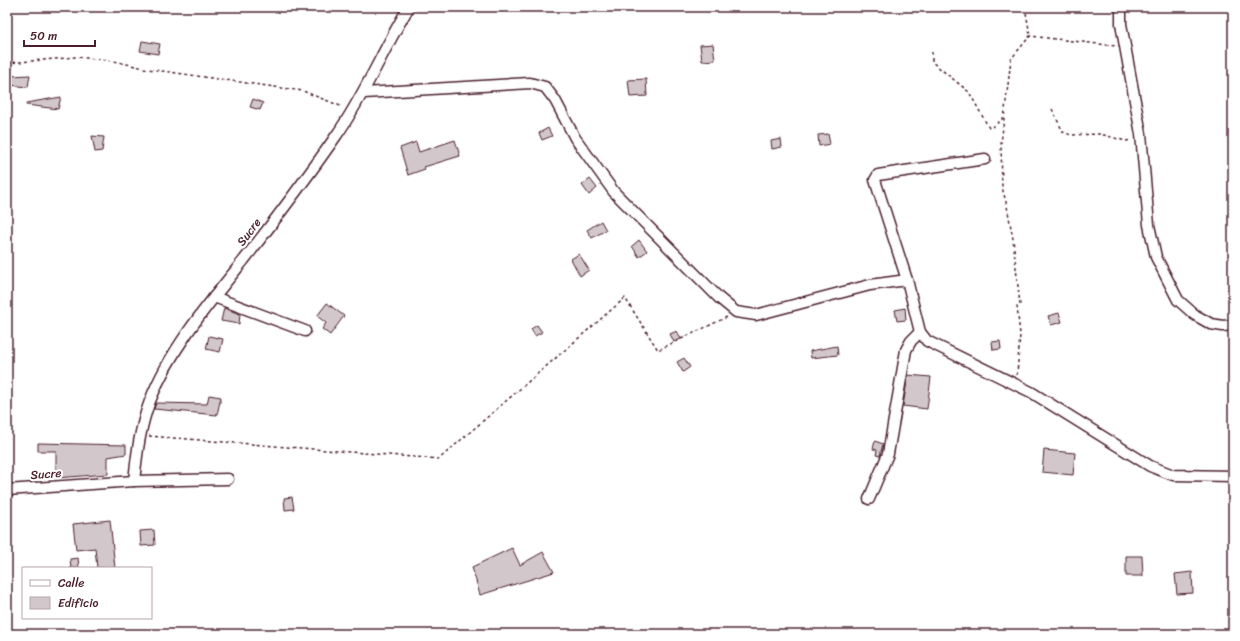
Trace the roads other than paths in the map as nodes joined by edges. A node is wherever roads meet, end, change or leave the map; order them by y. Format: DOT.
graph roads {
  1 [pos="409,7"];
  2 [pos="1121,7"];
  3 [pos="364,93"];
  4 [pos="985,159"];
  5 [pos="907,280"];
  6 [pos="214,297"];
  7 [pos="1233,325"];
  8 [pos="305,330"];
  9 [pos="920,332"];
  10 [pos="1233,476"];
  11 [pos="228,479"];
  12 [pos="134,481"];
  13 [pos="7,490"];
  14 [pos="869,499"];
  1 -- 3 [label="street, Sucre"];
  2 -- 7 [label="street"];
  3 -- 5 [label="street"];
  3 -- 6 [label="street, Sucre"];
  4 -- 5 [label="street"];
  5 -- 9 [label="street"];
  6 -- 8 [label="street"];
  6 -- 12 [label="street, Sucre"];
  9 -- 10 [label="street"];
  9 -- 14 [label="street"];
  11 -- 12 [label="street, Sucre"];
  12 -- 13 [label="street, Sucre"];
}
